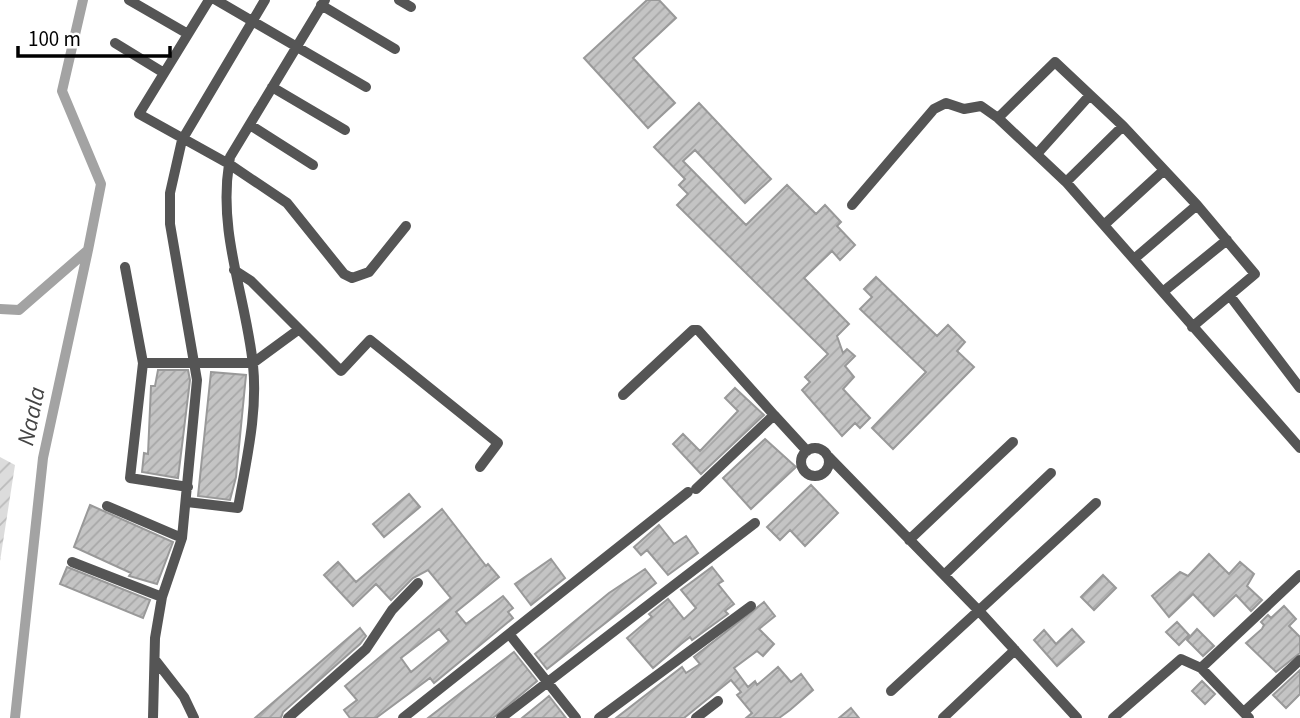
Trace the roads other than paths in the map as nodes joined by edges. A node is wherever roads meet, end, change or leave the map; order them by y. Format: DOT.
graph roads {
  1 [pos="129,0"];
  2 [pos="209,0"];
  3 [pos="216,0"];
  4 [pos="265,0"];
  5 [pos="399,0"];
  6 [pos="323,3"];
  7 [pos="411,7"];
  8 [pos="252,22"];
  9 [pos="188,34"];
  10 [pos="115,43"];
  11 [pos="296,47"];
  12 [pos="395,49"];
  13 [pos="164,73"];
  14 [pos="272,87"];
  15 [pos="366,87"];
  16 [pos="1090,95"];
  17 [pos="998,118"];
  18 [pos="250,125"];
  19 [pos="1123,126"];
  20 [pos="345,130"];
  21 [pos="182,140"];
  22 [pos="1037,154"];
  23 [pos="229,164"];
  24 [pos="313,165"];
  25 [pos="1163,171"];
  26 [pos="1066,182"];
  27 [pos="852,205"];
  28 [pos="1197,205"];
  29 [pos="1105,224"];
  30 [pos="406,226"];
  31 [pos="1227,240"];
  32 [pos="1134,258"];
  33 [pos="125,267"];
  34 [pos="234,270"];
  35 [pos="1164,291"];
  36 [pos="1230,296"];
  37 [pos="1192,327"];
  38 [pos="298,330"];
  39 [pos="195,361"];
  40 [pos="143,363"];
  41 [pos="253,363"];
  42 [pos="1300,388"];
  43 [pos="624,395"];
  44 [pos="774,415"];
  45 [pos="1013,442"];
  46 [pos="1300,448"];
  47 [pos="807,451"];
  48 [pos="827,455"];
  49 [pos="480,467"];
  50 [pos="1051,473"];
  51 [pos="188,487"];
  52 [pos="187,502"];
  53 [pos="1096,503"];
  54 [pos="107,506"];
  55 [pos="755,523"];
  56 [pos="182,538"];
  57 [pos="909,540"];
  58 [pos="72,562"];
  59 [pos="944,575"];
  60 [pos="1300,575"];
  61 [pos="418,583"];
  62 [pos="162,597"];
  63 [pos="751,606"];
  64 [pos="980,612"];
  65 [pos="510,635"];
  66 [pos="1015,650"];
  67 [pos="1300,660"];
  68 [pos="156,661"];
  69 [pos="1202,668"];
  70 [pos="548,682"];
  71 [pos="891,691"];
  72 [pos="718,701"];
  73 [pos="1247,715"];
  74 [pos="153,718"];
  75 [pos="194,718"];
  76 [pos="288,718"];
  77 [pos="403,718"];
  78 [pos="501,718"];
  79 [pos="576,718"];
  80 [pos="599,718"];
  81 [pos="696,718"];
  82 [pos="943,718"];
  83 [pos="1077,718"];
  84 [pos="1113,718"];
  1 -- 9 [label="street"];
  2 -- 9 [label="street"];
  3 -- 8 [label="street"];
  4 -- 8 [label="street"];
  5 -- 7 [label="street"];
  6 -- 11 [label="street"];
  6 -- 12 [label="street"];
  8 -- 11 [label="street"];
  8 -- 21 [label="street"];
  9 -- 13 [label="street"];
  10 -- 13 [label="street"];
  11 -- 14 [label="street"];
  11 -- 15 [label="street"];
  13 -- 21 [label="street"];
  14 -- 18 [label="street"];
  14 -- 20 [label="street"];
  16 -- 17 [label="street"];
  16 -- 19 [label="street"];
  16 -- 22 [label="street"];
  17 -- 22 [label="street"];
  17 -- 27 [label="street"];
  18 -- 23 [label="street"];
  18 -- 24 [label="street"];
  19 -- 25 [label="street"];
  19 -- 26 [label="street"];
  21 -- 23 [label="street"];
  21 -- 39 [label="street"];
  22 -- 26 [label="street"];
  23 -- 30 [label="street"];
  23 -- 34 [label="street"];
  25 -- 28 [label="street"];
  25 -- 29 [label="street"];
  26 -- 29 [label="street"];
  28 -- 31 [label="street"];
  28 -- 32 [label="street"];
  29 -- 32 [label="street"];
  31 -- 35 [label="street"];
  31 -- 36 [label="street"];
  32 -- 35 [label="street"];
  33 -- 40 [label="street"];
  34 -- 38 [label="street"];
  34 -- 41 [label="street"];
  35 -- 37 [label="street"];
  36 -- 37 [label="street"];
  36 -- 42 [label="street"];
  37 -- 46 [label="street"];
  38 -- 41 [label="street"];
  38 -- 49 [label="street"];
  39 -- 40 [label="street"];
  39 -- 41 [label="street"];
  39 -- 51 [label="street"];
  40 -- 51 [label="street"];
  41 -- 52 [label="street"];
  43 -- 44 [label="street"];
  44 -- 47 [label="street"];
  44 -- 65 [label="street"];
  45 -- 57 [label="street"];
  47 -- 48 [label="street"];
  47 -- 48 [label="street"];
  48 -- 57 [label="street"];
  50 -- 59 [label="street"];
  51 -- 52 [label="street"];
  52 -- 56 [label="street"];
  53 -- 64 [label="street"];
  54 -- 56 [label="street"];
  55 -- 70 [label="street"];
  56 -- 62 [label="street"];
  57 -- 59 [label="street"];
  58 -- 62 [label="street"];
  59 -- 64 [label="street"];
  60 -- 69 [label="street"];
  61 -- 76 [label="street"];
  62 -- 68 [label="street"];
  63 -- 80 [label="street"];
  64 -- 66 [label="street"];
  64 -- 71 [label="street"];
  65 -- 70 [label="street"];
  65 -- 77 [label="street"];
  66 -- 82 [label="street"];
  66 -- 83 [label="street"];
  67 -- 73 [label="street"];
  68 -- 74 [label="street"];
  68 -- 75 [label="street"];
  69 -- 73 [label="street"];
  69 -- 84 [label="street"];
  70 -- 78 [label="street"];
  70 -- 79 [label="street"];
  72 -- 81 [label="street"];
}
